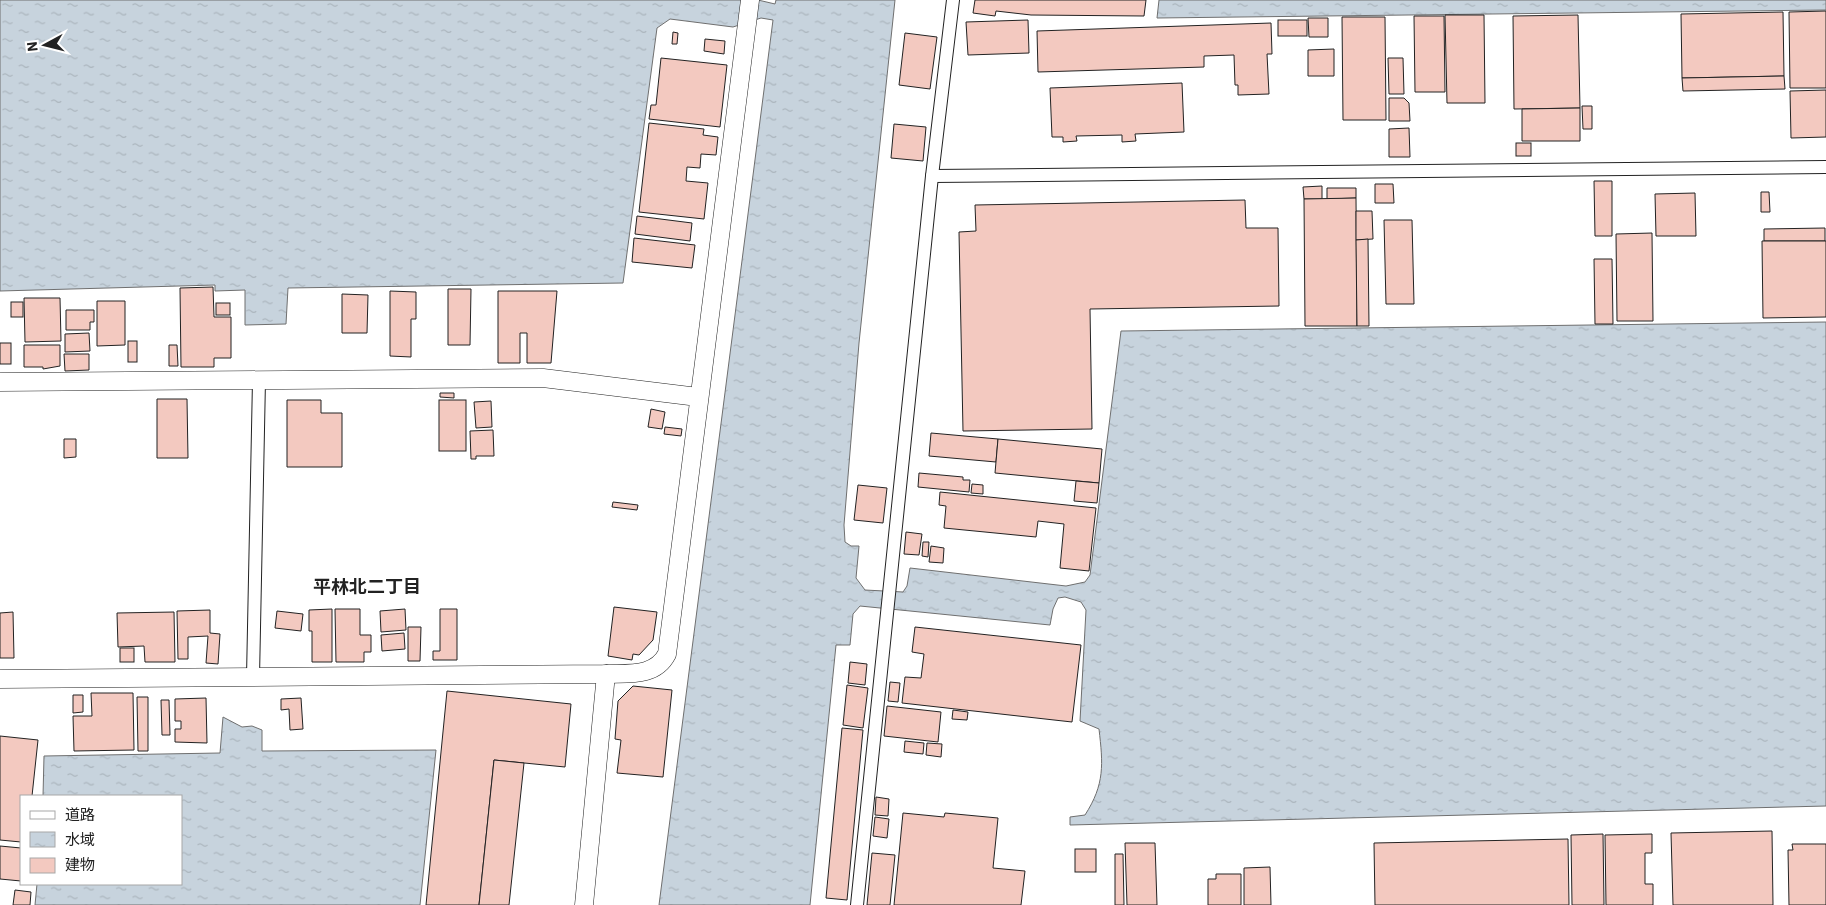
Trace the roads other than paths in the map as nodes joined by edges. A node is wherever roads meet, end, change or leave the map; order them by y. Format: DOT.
graph roads {
  1 [pos="750,0"];
  2 [pos="953,0"];
  3 [pos="1826,167"];
  4 [pos="932,176"];
  5 [pos="259,380"];
  6 [pos="0,382"];
  7 [pos="698,397"];
  8 [pos="606,674"];
  9 [pos="253,677"];
  10 [pos="0,679"];
  11 [pos="584,905"];
  12 [pos="857,905"];
  1 -- 7 [label="street"];
  2 -- 4 [label="street"];
  3 -- 4 [label="street"];
  4 -- 12 [label="street"];
  5 -- 6 [label="street"];
  5 -- 7 [label="street"];
  5 -- 9 [label="street"];
  7 -- 8 [label="street"];
  8 -- 9 [label="street"];
  8 -- 11 [label="street"];
  9 -- 10 [label="street"];
}
